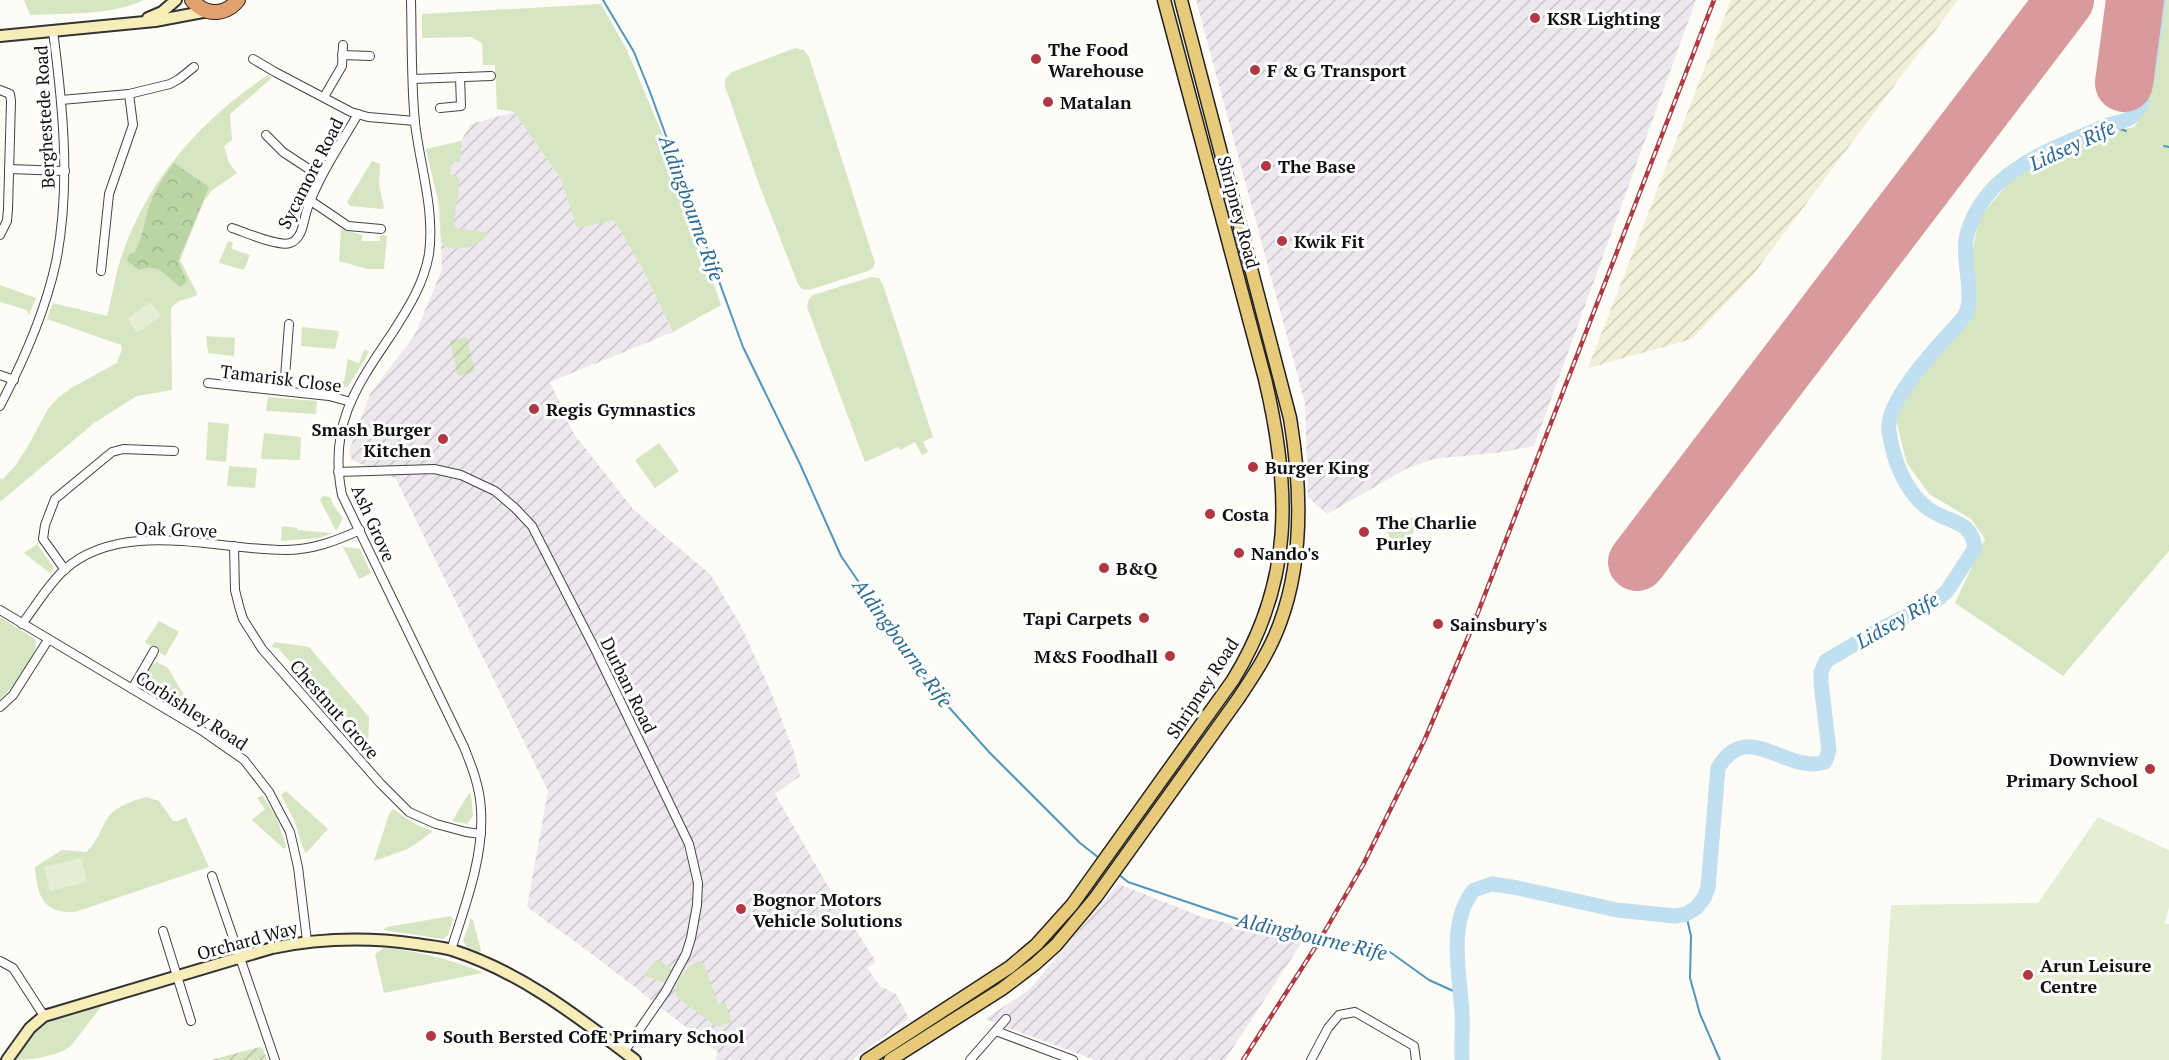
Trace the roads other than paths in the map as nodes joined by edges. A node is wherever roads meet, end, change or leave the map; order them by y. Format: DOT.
graph roads {
  1 [pos="176,0"];
  2 [pos="192,0"];
  3 [pos="411,0"];
  4 [pos="1164,0"];
  5 [pos="1181,0"];
  6 [pos="240,1"];
  7 [pos="208,11"];
  8 [pos="136,22"];
  9 [pos="53,31"];
  10 [pos="0,36"];
  11 [pos="343,45"];
  12 [pos="342,55"];
  13 [pos="370,56"];
  14 [pos="253,59"];
  15 [pos="194,67"];
  16 [pos="491,76"];
  17 [pos="460,77"];
  18 [pos="413,79"];
  19 [pos="0,90"];
  20 [pos="129,94"];
  21 [pos="324,97"];
  22 [pos="61,100"];
  23 [pos="440,108"];
  24 [pos="358,114"];
  25 [pos="415,121"];
  26 [pos="266,135"];
  27 [pos="9,169"];
  28 [pos="65,171"];
  29 [pos="321,177"];
  30 [pos="311,201"];
  31 [pos="232,228"];
  32 [pos="381,229"];
  33 [pos="0,235"];
  34 [pos="101,271"];
  35 [pos="290,324"];
  36 [pos="0,375"];
  37 [pos="14,380"];
  38 [pos="208,383"];
  39 [pos="284,391"];
  40 [pos="351,402"];
  41 [pos="0,406"];
  42 [pos="174,450"];
  43 [pos="338,472"];
  44 [pos="360,530"];
  45 [pos="234,546"];
  46 [pos="64,570"];
  47 [pos="0,610"];
  48 [pos="22,624"];
  49 [pos="48,640"];
  50 [pos="154,651"];
  51 [pos="132,689"];
  52 [pos="0,708"];
  53 [pos="481,834"];
  54 [pos="212,876"];
  55 [pos="163,931"];
  56 [pos="307,941"];
  57 [pos="451,950"];
  58 [pos="239,956"];
  59 [pos="0,961"];
  60 [pos="178,976"];
  61 [pos="44,1016"];
  62 [pos="1005,1019"];
  63 [pos="191,1021"];
  64 [pos="996,1031"];
  65 [pos="624,1052"];
  66 [pos="1053,1056"];
  67 [pos="7,1060"];
  68 [pos="275,1060"];
  69 [pos="635,1060"];
  70 [pos="867,1060"];
  71 [pos="890,1060"];
  72 [pos="970,1060"];
  73 [pos="1073,1060"];
  74 [pos="1311,1060"];
  75 [pos="1416,1060"];
  1 -- 8 [label="street"];
  2 -- 7 [label="highway"];
  3 -- 18 [label="street, Ash Grove"];
  4 -- 70 [label="main road, Shripney Road"];
  5 -- 71 [label="main road, Shripney Road"];
  6 -- 7 [label="highway"];
  7 -- 8 [label="street"];
  8 -- 9 [label="street"];
  9 -- 10 [label="street"];
  9 -- 22 [label="street, Berghestede Road"];
  11 -- 12 [label="street"];
  12 -- 13 [label="street"];
  12 -- 21 [label="street"];
  14 -- 21 [label="street"];
  15 -- 20 [label="street"];
  16 -- 17 [label="street"];
  17 -- 18 [label="street"];
  17 -- 23 [label="street"];
  18 -- 25 [label="street, Ash Grove"];
  19 -- 27 [label="street"];
  20 -- 22 [label="street"];
  20 -- 34 [label="street"];
  21 -- 24 [label="street"];
  22 -- 28 [label="street, Berghestede Road"];
  24 -- 25 [label="street, Sycamore Road"];
  24 -- 29 [label="street, Sycamore Road"];
  25 -- 40 [label="street, Ash Grove"];
  26 -- 29 [label="street"];
  27 -- 28 [label="street"];
  27 -- 33 [label="street"];
  28 -- 37 [label="street, Berghestede Road"];
  29 -- 30 [label="street, Sycamore Road"];
  30 -- 31 [label="street, Sycamore Road"];
  30 -- 32 [label="street"];
  35 -- 39 [label="street"];
  36 -- 37 [label="street"];
  37 -- 41 [label="street, Berghestede Road"];
  38 -- 39 [label="street, Tamarisk Close"];
  39 -- 40 [label="street, Tamarisk Close"];
  40 -- 43 [label="street, Ash Grove"];
  42 -- 46 [label="street"];
  43 -- 44 [label="street, Ash Grove"];
  43 -- 65 [label="street, Durban Road"];
  44 -- 45 [label="street, Oak Grove"];
  44 -- 53 [label="street, Ash Grove"];
  45 -- 46 [label="street, Oak Grove"];
  45 -- 53 [label="street, Chestnut Grove"];
  46 -- 48 [label="street, Oak Grove"];
  47 -- 48 [label="street, Corbishley Road"];
  48 -- 49 [label="street, Corbishley Road"];
  49 -- 51 [label="street, Corbishley Road"];
  49 -- 52 [label="street"];
  50 -- 51 [label="street"];
  51 -- 56 [label="street, Corbishley Road"];
  53 -- 57 [label="street, Ash Grove"];
  54 -- 58 [label="street"];
  55 -- 60 [label="street"];
  56 -- 57 [label="street, Orchard Way"];
  56 -- 58 [label="street, Orchard Way"];
  57 -- 65 [label="street, Orchard Way"];
  58 -- 60 [label="street, Orchard Way"];
  58 -- 68 [label="street"];
  59 -- 61 [label="street"];
  60 -- 61 [label="street, Orchard Way"];
  60 -- 63 [label="street"];
  61 -- 67 [label="street"];
  62 -- 64 [label="street"];
  64 -- 66 [label="street"];
  64 -- 72 [label="street"];
  65 -- 69 [label="street, Orchard Way"];
  66 -- 73 [label="street"];
  74 -- 75 [label="street"];
}
